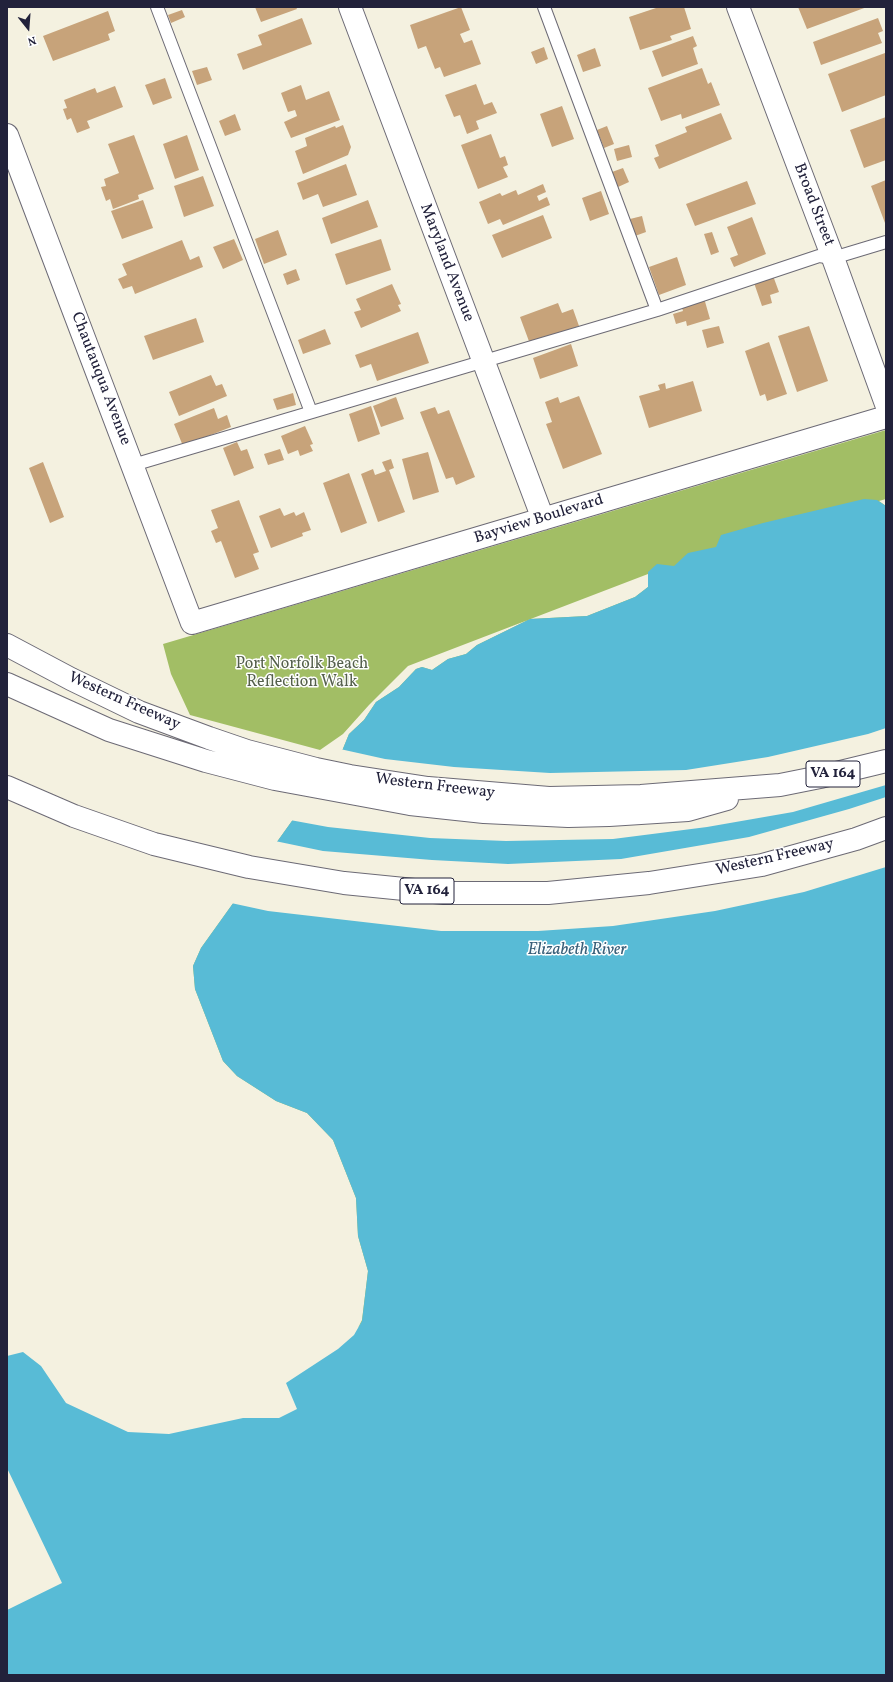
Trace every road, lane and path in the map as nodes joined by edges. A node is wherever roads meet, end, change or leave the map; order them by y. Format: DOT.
graph roads {
  1 [pos="157,7"];
  2 [pos="350,7"];
  3 [pos="544,7"];
  4 [pos="738,7"];
  5 [pos="7,135"];
  6 [pos="886,242"];
  7 [pos="833,258"];
  8 [pos="657,310"];
  9 [pos="483,361"];
  10 [pos="886,404"];
  11 [pos="311,412"];
  12 [pos="886,417"];
  13 [pos="133,465"];
  14 [pos="543,519"];
  15 [pos="192,623"];
  16 [pos="7,645"];
  17 [pos="7,684"];
  18 [pos="886,761"];
  19 [pos="780,785"];
  20 [pos="7,787"];
  21 [pos="886,828"];
  1 -- 11 [label="lane"];
  2 -- 9 [label="main road, Maryland Avenue"];
  3 -- 8 [label="lane"];
  4 -- 7 [label="main road, Broad Street"];
  5 -- 13 [label="main road, Chautauqua Avenue"];
  6 -- 7 [label="lane"];
  7 -- 8 [label="lane"];
  7 -- 10 [label="main road, Broad Street"];
  8 -- 9 [label="lane"];
  9 -- 11 [label="lane"];
  9 -- 14 [label="main road, Maryland Avenue"];
  11 -- 13 [label="lane"];
  12 -- 14 [label="main road, Bayview Boulevard"];
  13 -- 15 [label="main road, Chautauqua Avenue"];
  14 -- 15 [label="main road, Bayview Boulevard"];
  16 -- 19 [label="main road, Western Freeway / VA 164"];
  17 -- 19 [label="main road"];
  18 -- 19 [label="main road, Western Freeway / VA 164"];
  20 -- 21 [label="main road, Western Freeway / VA 164"];
}
